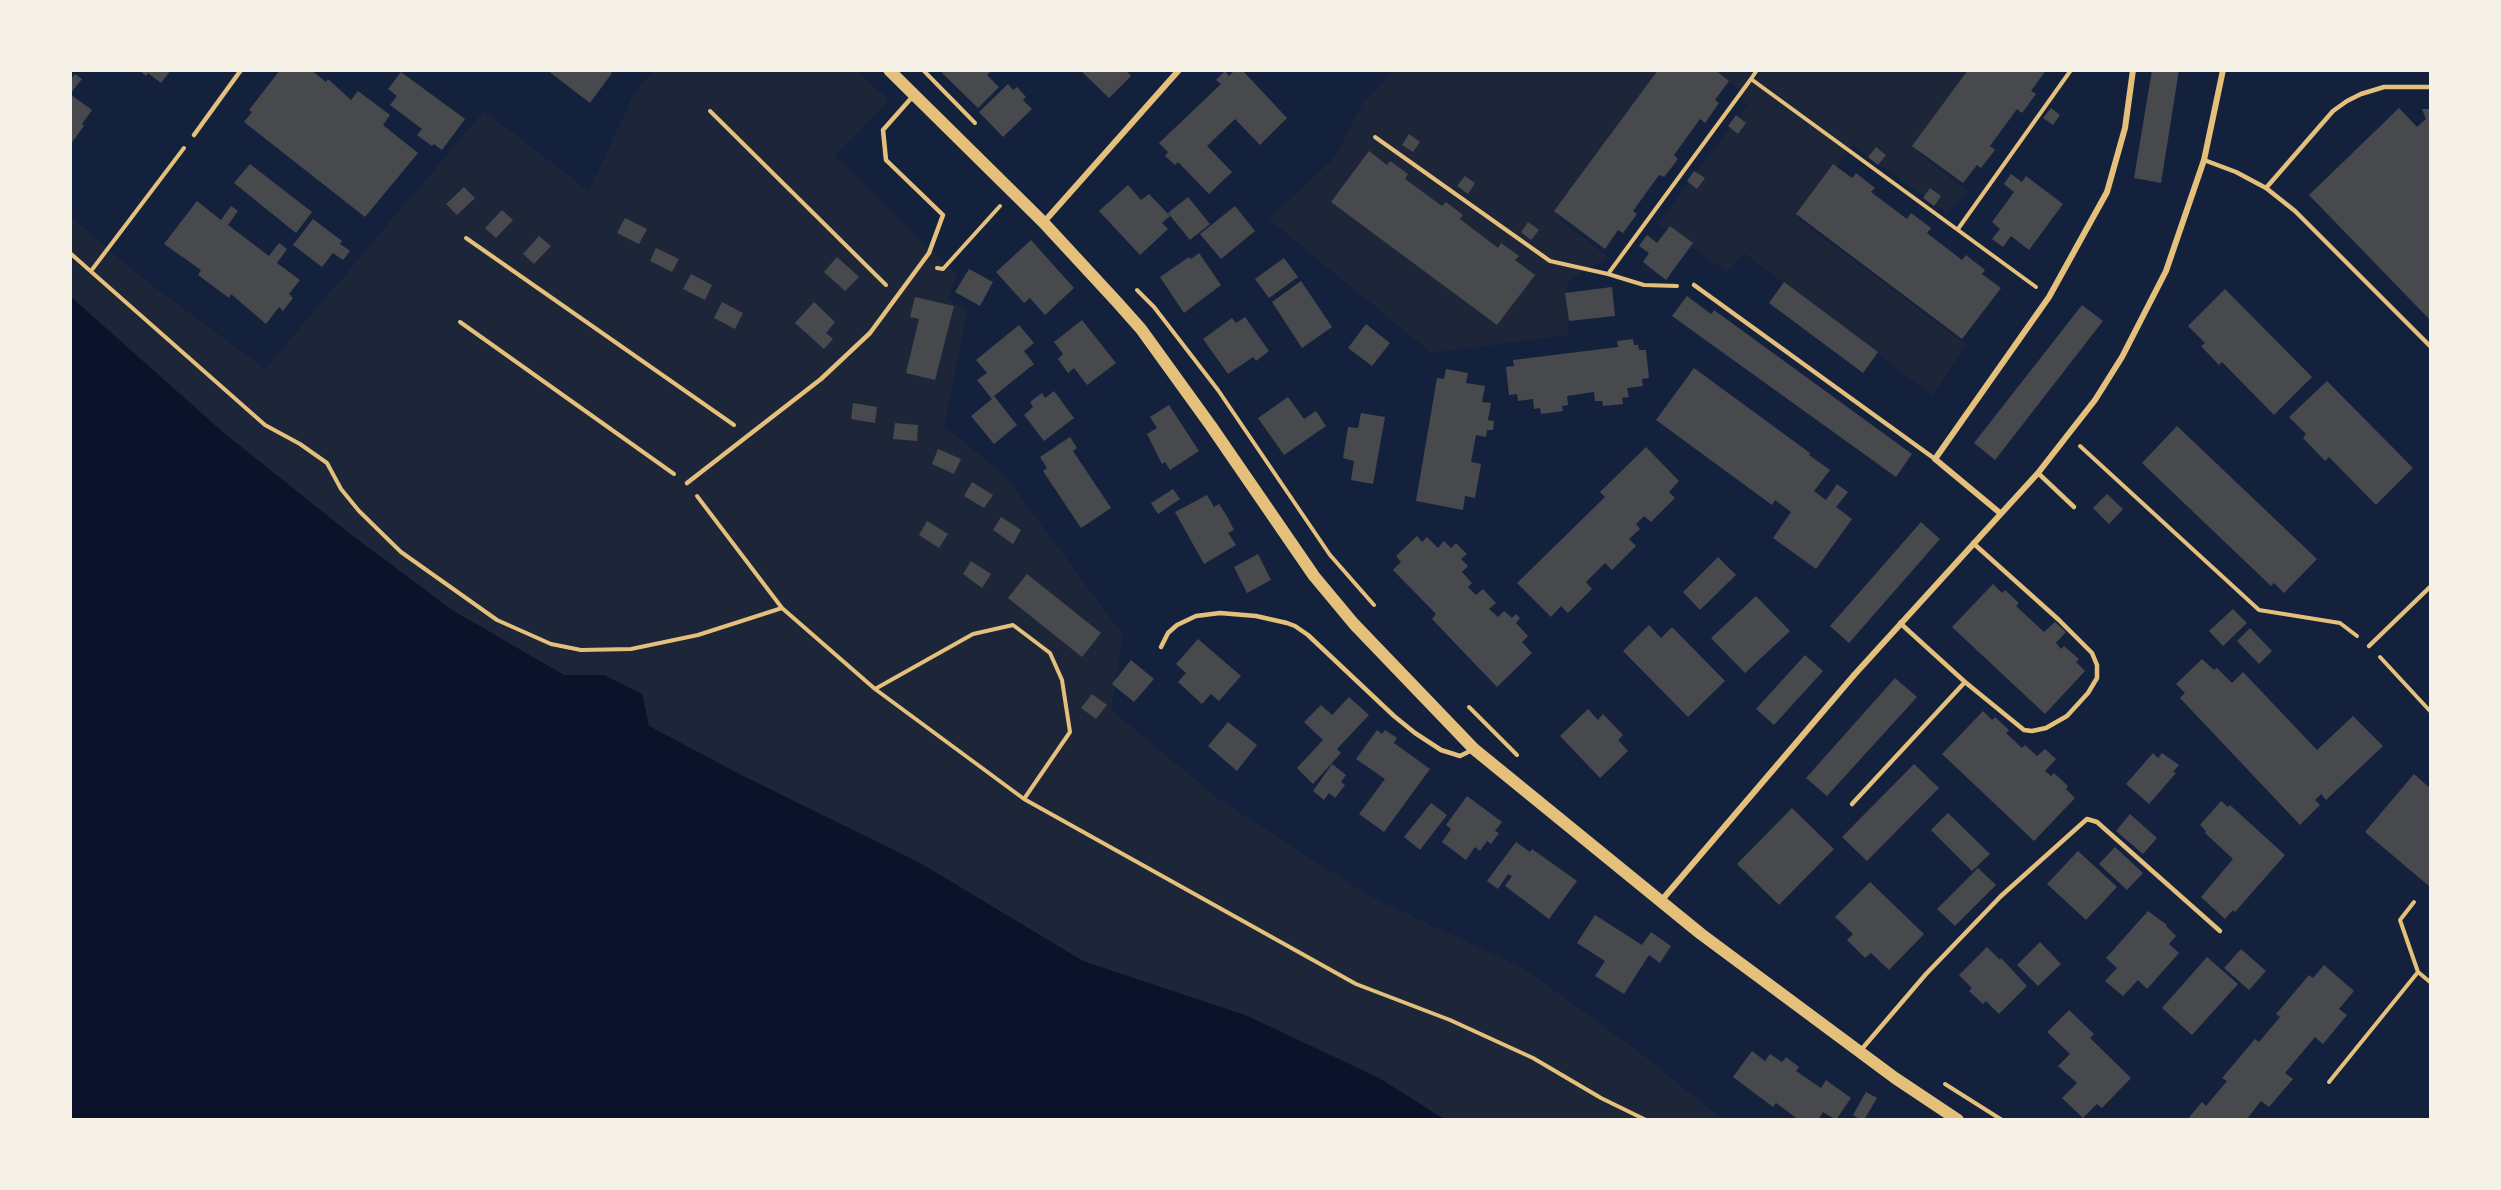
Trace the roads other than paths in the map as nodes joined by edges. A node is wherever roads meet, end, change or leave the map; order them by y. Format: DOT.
graph roads {
  1 [pos="242,70"];
  2 [pos="889,70"];
  3 [pos="1179,70"];
  4 [pos="2133,70"];
  5 [pos="2223,70"];
  6 [pos="2430,87"];
  7 [pos="914,95"];
  8 [pos="194,135"];
  9 [pos="2204,160"];
  10 [pos="2266,188"];
  11 [pos="1043,222"];
  12 [pos="1694,285"];
  13 [pos="2430,346"];
  14 [pos="1935,459"];
  15 [pos="2038,473"];
  16 [pos="687,483"];
  17 [pos="2074,507"];
  18 [pos="2000,513"];
  19 [pos="1973,543"];
  20 [pos="2430,586"];
  21 [pos="1900,623"];
  22 [pos="2369,646"];
  23 [pos="1161,647"];
  24 [pos="1965,682"];
  25 [pos="1474,748"];
  26 [pos="1852,804"];
  27 [pos="1660,902"];
  28 [pos="2220,932"];
  29 [pos="1859,1052"];
  30 [pos="1958,1119"];
  1 -- 8 [label="lane"];
  2 -- 7 [label="main road"];
  3 -- 11 [label="street"];
  4 -- 14 [label="street"];
  5 -- 9 [label="street"];
  6 -- 10 [label="lane"];
  7 -- 11 [label="main road"];
  7 -- 16 [label="lane"];
  9 -- 10 [label="lane"];
  9 -- 15 [label="street"];
  10 -- 13 [label="lane"];
  11 -- 25 [label="main road"];
  12 -- 14 [label="lane"];
  14 -- 18 [label="street"];
  15 -- 17 [label="lane"];
  15 -- 18 [label="street"];
  18 -- 19 [label="street"];
  19 -- 21 [label="street"];
  19 -- 24 [label="lane"];
  20 -- 22 [label="lane"];
  21 -- 24 [label="lane"];
  21 -- 27 [label="street"];
  23 -- 25 [label="lane"];
  24 -- 26 [label="lane"];
  25 -- 27 [label="main road"];
  27 -- 29 [label="main road"];
  28 -- 29 [label="lane"];
  29 -- 30 [label="main road"];
}
